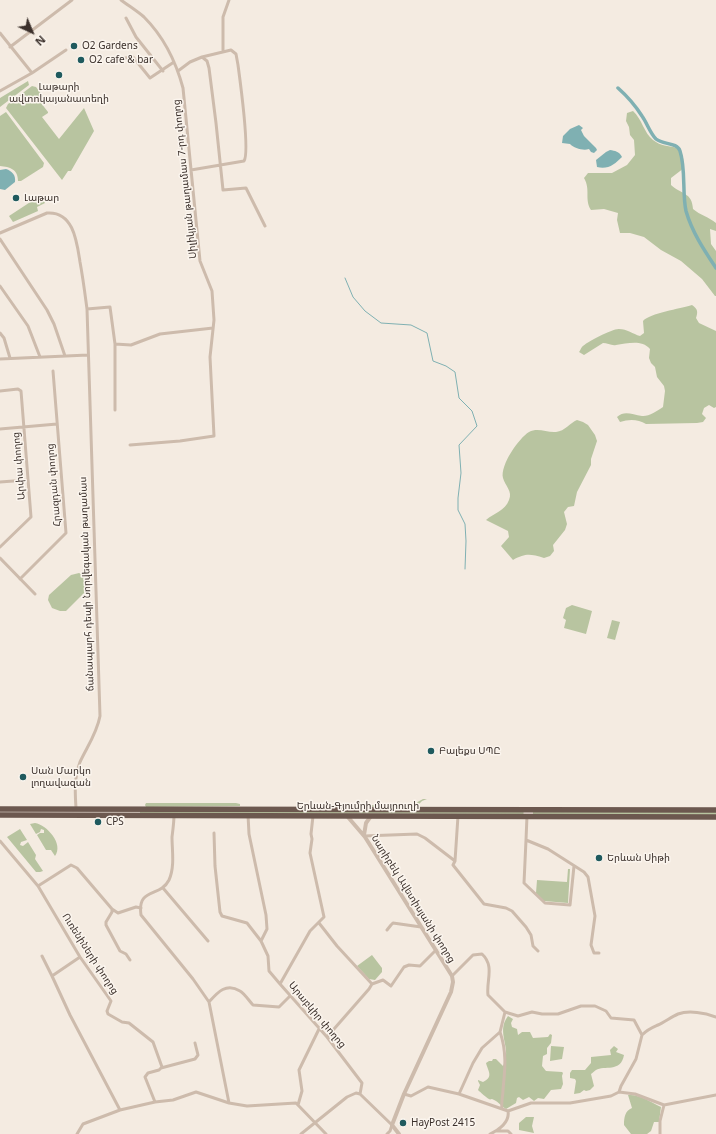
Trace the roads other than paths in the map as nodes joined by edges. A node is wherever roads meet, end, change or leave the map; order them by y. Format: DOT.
graph roads {
  1 [pos="72,0"];
  2 [pos="121,0"];
  3 [pos="229,0"];
  4 [pos="126,18"];
  5 [pos="0,33"];
  6 [pos="10,47"];
  7 [pos="66,50"];
  8 [pos="223,50"];
  9 [pos="202,57"];
  10 [pos="125,58"];
  11 [pos="174,62"];
  12 [pos="163,71"];
  13 [pos="178,71"];
  14 [pos="32,73"];
  15 [pos="0,91"];
  16 [pos="220,165"];
  17 [pos="191,170"];
  18 [pos="265,226"];
  19 [pos="0,233"];
  20 [pos="0,239"];
  21 [pos="0,286"];
  22 [pos="87,309"];
  23 [pos="214,328"];
  24 [pos="0,333"];
  25 [pos="115,344"];
  26 [pos="88,355"];
  27 [pos="66,356"];
  28 [pos="40,357"];
  29 [pos="0,358"];
  30 [pos="10,358"];
  31 [pos="53,371"];
  32 [pos="0,391"];
  33 [pos="115,410"];
  34 [pos="57,424"];
  35 [pos="23,427"];
  36 [pos="0,429"];
  37 [pos="130,446"];
  38 [pos="27,480"];
  39 [pos="0,482"];
  40 [pos="0,547"];
  41 [pos="0,558"];
  42 [pos="20,579"];
  43 [pos="35,594"];
  44 [pos="76,808"];
  45 [pos="132,808"];
  46 [pos="0,809"];
  47 [pos="529,810"];
  48 [pos="716,810"];
  49 [pos="0,815"];
  50 [pos="132,815"];
  51 [pos="174,815"];
  52 [pos="248,815"];
  53 [pos="313,816"];
  54 [pos="347,816"];
  55 [pos="371,816"];
  56 [pos="458,816"];
  57 [pos="528,816"];
  58 [pos="714,818"];
  59 [pos="214,834"];
  60 [pos="364,836"];
  61 [pos="526,840"];
  62 [pos="0,841"];
  63 [pos="455,861"];
  64 [pos="574,866"];
  65 [pos="38,886"];
  66 [pos="163,888"];
  67 [pos="141,908"];
  68 [pos="112,909"];
  69 [pos="319,923"];
  70 [pos="421,926"];
  71 [pos="387,930"];
  72 [pos="208,941"];
  73 [pos="261,941"];
  74 [pos="436,950"];
  75 [pos="538,951"];
  76 [pos="599,953"];
  77 [pos="42,956"];
  78 [pos="80,957"];
  79 [pos="130,960"];
  80 [pos="52,976"];
  81 [pos="452,976"];
  82 [pos="280,984"];
  83 [pos="372,984"];
  84 [pos="290,996"];
  85 [pos="208,1002"];
  86 [pos="505,1012"];
  87 [pos="716,1017"];
  88 [pos="319,1029"];
  89 [pos="500,1032"];
  90 [pos="642,1034"];
  91 [pos="327,1037"];
  92 [pos="195,1043"];
  93 [pos="161,1068"];
  94 [pos="619,1092"];
  95 [pos="360,1094"];
  96 [pos="404,1094"];
  97 [pos="459,1094"];
  98 [pos="716,1094"];
  99 [pos="155,1102"];
  100 [pos="229,1103"];
  101 [pos="298,1105"];
  102 [pos="664,1105"];
  103 [pos="502,1109"];
  104 [pos="120,1110"];
  105 [pos="508,1111"];
  106 [pos="315,1122"];
  107 [pos="392,1125"];
  108 [pos="496,1131"];
  109 [pos="77,1134"];
  110 [pos="301,1134"];
  111 [pos="326,1134"];
  112 [pos="387,1134"];
  113 [pos="399,1134"];
  114 [pos="490,1134"];
  115 [pos="511,1134"];
  116 [pos="660,1134"];
  1 -- 6 [label="street"];
  2 -- 11 [label="street, Սիլիկյան թաղամաս 7-րդ փողոց"];
  3 -- 8 [label="street"];
  4 -- 12 [label="street"];
  5 -- 6 [label="street"];
  6 -- 14 [label="street"];
  7 -- 14 [label="street"];
  9 -- 13 [label="street"];
  9 -- 16 [label="street"];
  9 -- 16 [label="street"];
  10 -- 12 [label="street"];
  11 -- 12 [label="street"];
  11 -- 13 [label="street, Սիլիկյան թաղամաս 7-րդ փողոց"];
  13 -- 17 [label="street, Սիլիկյան թաղամաս 7-րդ փողոց"];
  14 -- 15 [label="street"];
  16 -- 17 [label="street"];
  16 -- 18 [label="street"];
  17 -- 23 [label="street, Սիլիկյան թաղամաս 7-րդ փողոց"];
  19 -- 22 [label="street, ճանապարհ դեպի Նորվեգական թաղամաս"];
  20 -- 27 [label="street"];
  21 -- 28 [label="street"];
  22 -- 25 [label="street"];
  22 -- 26 [label="street, ճանապարհ դեպի Նորվեգական թաղամաս"];
  23 -- 25 [label="street"];
  23 -- 37 [label="street, Սիլիկյան թաղամաս 7-րդ փողոց"];
  24 -- 30 [label="street"];
  25 -- 33 [label="street"];
  26 -- 27 [label="street"];
  26 -- 44 [label="street, ճանապարհ դեպի Նորվեգական թաղամաս"];
  27 -- 28 [label="street"];
  28 -- 30 [label="street"];
  29 -- 30 [label="street"];
  31 -- 34 [label="street, Հրազդան փողոց"];
  32 -- 35 [label="street, Արփա փողոց"];
  34 -- 35 [label="street"];
  34 -- 42 [label="street, Հրազդան փողոց"];
  35 -- 36 [label="street"];
  35 -- 38 [label="street, Արփա փողոց"];
  38 -- 39 [label="street"];
  38 -- 40 [label="street, Արփա փողոց"];
  41 -- 42 [label="street"];
  42 -- 43 [label="street"];
  44 -- 45 [label="highway, Երևան-Գյումրի մայրուղի"];
  44 -- 46 [label="highway, Երևան-Գյումրի մայրուղի"];
  45 -- 47 [label="highway, Երևան-Գյումրի մայրուղի"];
  45 -- 50 [label="highway"];
  47 -- 48 [label="highway, Երևան-Գյումրի մայրուղի"];
  47 -- 57 [label="highway"];
  49 -- 50 [label="highway, Երևան-Գյումրի մայրուղի"];
  50 -- 51 [label="highway, Երևան-Գյումրի մայրուղի"];
  51 -- 52 [label="highway, Երևան-Գյումրի մայրուղի"];
  51 -- 66 [label="street"];
  52 -- 53 [label="highway, Երևան-Գյումրի մայրուղի"];
  52 -- 73 [label="street"];
  53 -- 54 [label="highway, Երևան-Գյումրի մայրուղի"];
  53 -- 69 [label="street"];
  54 -- 55 [label="highway, Երևան-Գյումրի մայրուղի"];
  54 -- 60 [label="street, Նարիբեկ Ավետիսյանի փողոց"];
  55 -- 56 [label="highway, Երևան-Գյումրի մայրուղի"];
  55 -- 60 [label="street"];
  56 -- 57 [label="highway, Երևան-Գյումրի մայրուղի"];
  56 -- 63 [label="street"];
  57 -- 58 [label="highway, Երևան-Գյումրի մայրուղի"];
  57 -- 61 [label="street"];
  59 -- 73 [label="street"];
  60 -- 63 [label="street"];
  60 -- 70 [label="street, Նարիբեկ Ավետիսյանի փողոց"];
  61 -- 64 [label="street"];
  61 -- 64 [label="street"];
  62 -- 65 [label="street, Ուռենիների փողոց"];
  63 -- 75 [label="street"];
  64 -- 76 [label="street"];
  65 -- 68 [label="street"];
  65 -- 78 [label="street, Ուռենիների փողոց"];
  66 -- 67 [label="street"];
  66 -- 72 [label="street"];
  67 -- 68 [label="street"];
  67 -- 85 [label="street"];
  68 -- 79 [label="street"];
  69 -- 82 [label="street, Արաբկիր փողոց"];
  69 -- 83 [label="street"];
  70 -- 71 [label="street"];
  70 -- 74 [label="street, Նարիբեկ Ավետիսյանի փողոց"];
  73 -- 82 [label="street"];
  74 -- 81 [label="street, Նարիբեկ Ավետիսյանի փողոց"];
  74 -- 83 [label="street"];
  77 -- 80 [label="street"];
  78 -- 80 [label="street"];
  78 -- 93 [label="street, Ուռենիների փողոց"];
  80 -- 104 [label="street"];
  81 -- 86 [label="street"];
  81 -- 96 [label="street, Նարիբեկ Ավետիսյանի փողոց"];
  82 -- 84 [label="street, Արաբկիր փողոց"];
  83 -- 91 [label="street"];
  84 -- 85 [label="street"];
  84 -- 88 [label="street, Արաբկիր փողոց"];
  85 -- 100 [label="street"];
  86 -- 89 [label="street"];
  86 -- 90 [label="street"];
  87 -- 90 [label="street"];
  88 -- 91 [label="street, Արաբկիր փողոց"];
  88 -- 101 [label="street"];
  89 -- 97 [label="street"];
  89 -- 103 [label="street"];
  90 -- 94 [label="street"];
  91 -- 95 [label="street, Արաբկիր փողոց"];
  92 -- 93 [label="street"];
  93 -- 99 [label="street"];
  94 -- 102 [label="street"];
  94 -- 105 [label="street"];
  95 -- 106 [label="street"];
  95 -- 107 [label="street"];
  96 -- 97 [label="street"];
  96 -- 107 [label="street, Նարիբեկ Ավետիսյանի փողոց"];
  97 -- 103 [label="street"];
  98 -- 102 [label="street"];
  99 -- 100 [label="street"];
  99 -- 104 [label="street"];
  100 -- 101 [label="street"];
  101 -- 106 [label="street"];
  102 -- 116 [label="street"];
  103 -- 105 [label="street"];
  104 -- 109 [label="street"];
  105 -- 108 [label="street"];
  106 -- 110 [label="street"];
  106 -- 111 [label="street"];
  107 -- 112 [label="street"];
  107 -- 113 [label="street"];
  108 -- 114 [label="street"];
  108 -- 115 [label="street"];
}
